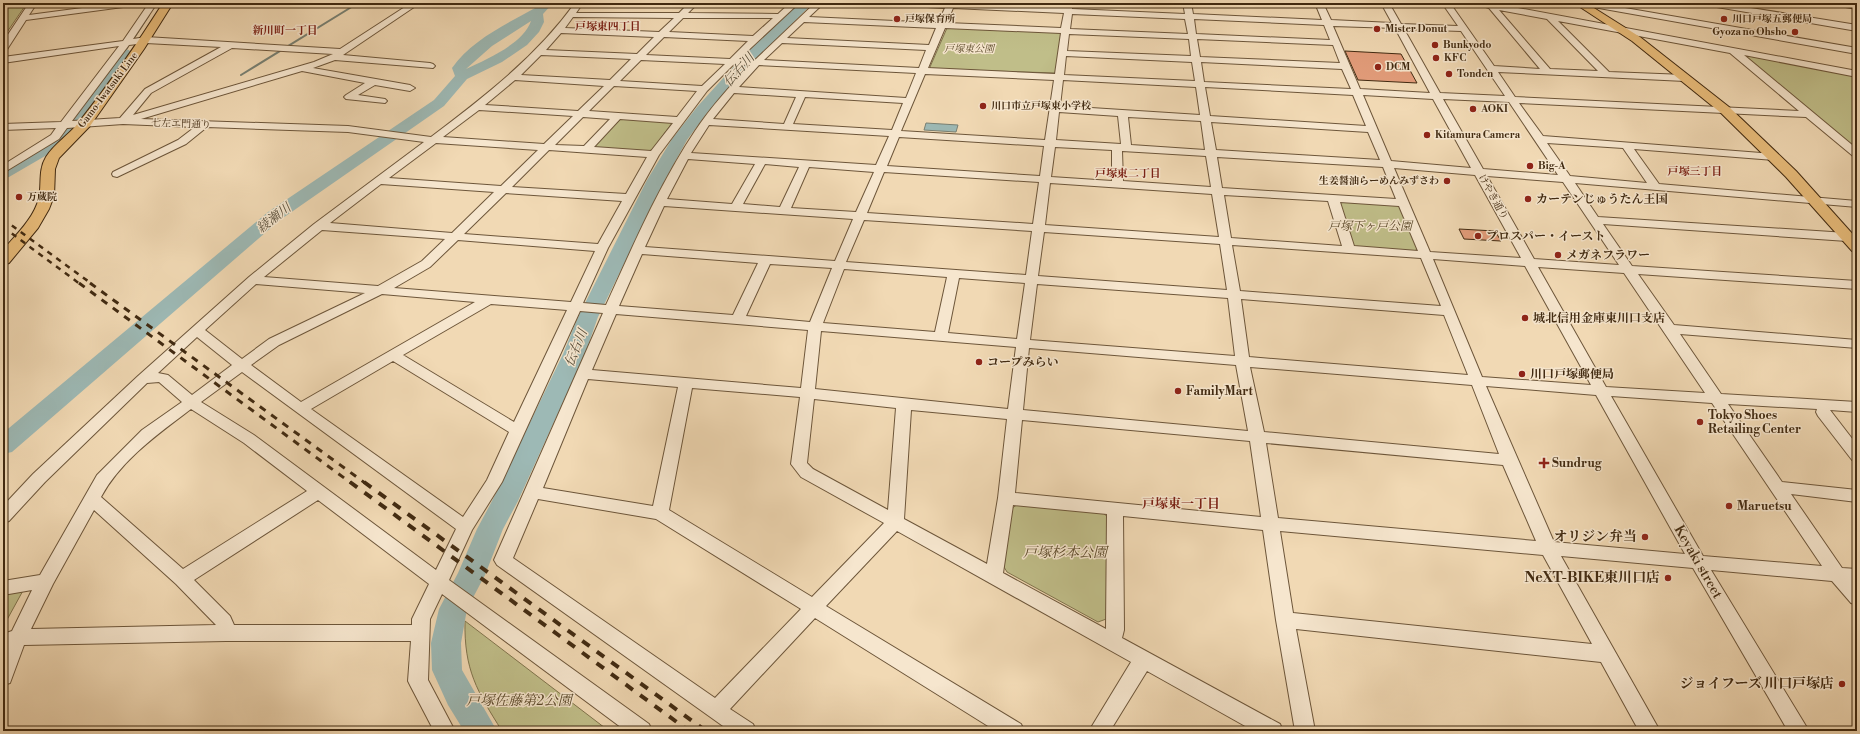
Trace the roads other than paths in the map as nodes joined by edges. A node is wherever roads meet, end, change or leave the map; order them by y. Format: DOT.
graph roads {
  1 [pos="33,3"];
  2 [pos="138,3"];
  3 [pos="153,3"];
  4 [pos="168,3"];
  5 [pos="416,3"];
  6 [pos="579,3"];
  7 [pos="694,3"];
  8 [pos="795,3"];
  9 [pos="820,3"];
  10 [pos="891,3"];
  11 [pos="1319,3"];
  12 [pos="1385,3"];
  13 [pos="1446,3"];
  14 [pos="1478,3"];
  15 [pos="1581,3"];
  16 [pos="1597,3"];
  17 [pos="1834,3"];
  18 [pos="951,4"];
  19 [pos="1493,4"];
  20 [pos="1069,7"];
  21 [pos="1857,7"];
  22 [pos="1706,9"];
  23 [pos="1188,10"];
  24 [pos="572,15"];
  25 [pos="681,16"];
  26 [pos="780,16"];
  27 [pos="1550,17"];
  28 [pos="23,18"];
  29 [pos="802,19"];
  30 [pos="1327,23"];
  31 [pos="942,25"];
  32 [pos="1398,26"];
  33 [pos="1857,28"];
  34 [pos="1463,29"];
  35 [pos="558,30"];
  36 [pos="1066,30"];
  37 [pos="1622,31"];
  38 [pos="661,35"];
  39 [pos="1192,36"];
  40 [pos="756,38"];
  41 [pos="146,40"];
  42 [pos="779,40"];
  43 [pos="126,43"];
  44 [pos="1335,43"];
  45 [pos="231,45"];
  46 [pos="932,48"];
  47 [pos="3,49"];
  48 [pos="1857,49"];
  49 [pos="1734,51"];
  50 [pos="1797,51"];
  51 [pos="538,52"];
  52 [pos="1062,53"];
  53 [pos="336,55"];
  54 [pos="639,57"];
  55 [pos="1196,58"];
  56 [pos="3,60"];
  57 [pos="735,62"];
  58 [pos="754,63"];
  59 [pos="403,64"];
  60 [pos="430,66"];
  61 [pos="1344,66"];
  62 [pos="300,69"];
  63 [pos="1490,69"];
  64 [pos="923,71"];
  65 [pos="1547,71"];
  66 [pos="1606,74"];
  67 [pos="1857,74"];
  68 [pos="513,77"];
  69 [pos="1059,78"];
  70 [pos="1684,78"];
  71 [pos="374,81"];
  72 [pos="612,83"];
  73 [pos="1200,85"];
  74 [pos="704,89"];
  75 [pos="734,90"];
  76 [pos="1356,92"];
  77 [pos="802,94"];
  78 [pos="1437,96"];
  79 [pos="1511,100"];
  80 [pos="382,101"];
  81 [pos="910,101"];
  82 [pos="477,107"];
  83 [pos="1054,109"];
  84 [pos="1725,110"];
  85 [pos="581,113"];
  86 [pos="1123,113"];
  87 [pos="1809,114"];
  88 [pos="618,116"];
  89 [pos="1206,118"];
  90 [pos="679,120"];
  91 [pos="123,121"];
  92 [pos="707,122"];
  93 [pos="84,124"];
  94 [pos="204,124"];
  95 [pos="65,126"];
  96 [pos="3,127"];
  97 [pos="787,127"];
  98 [pos="1371,129"];
  99 [pos="896,133"];
  100 [pos="1539,139"];
  101 [pos="430,140"];
  102 [pos="1050,143"];
  103 [pos="1626,146"];
  104 [pos="547,147"];
  105 [pos="1122,148"];
  106 [pos="587,149"];
  107 [pos="1212,153"];
  108 [pos="654,154"];
  109 [pos="1857,154"];
  110 [pos="685,156"];
  111 [pos="1774,157"];
  112 [pos="761,162"];
  113 [pos="805,164"];
  114 [pos="1387,164"];
  115 [pos="880,169"];
  116 [pos="3,170"];
  117 [pos="1480,172"];
  118 [pos="117,174"];
  119 [pos="1046,180"];
  120 [pos="1567,180"];
  121 [pos="378,181"];
  122 [pos="1118,184"];
  123 [pos="1656,187"];
  124 [pos="1218,190"];
  125 [pos="502,191"];
  126 [pos="629,198"];
  127 [pos="1333,198"];
  128 [pos="1813,200"];
  129 [pos="661,202"];
  130 [pos="1403,203"];
  131 [pos="1857,204"];
  132 [pos="736,207"];
  133 [pos="784,210"];
  134 [pos="861,215"];
  135 [pos="1596,220"];
  136 [pos="318,226"];
  137 [pos="1040,228"];
  138 [pos="456,236"];
  139 [pos="1847,237"];
  140 [pos="1226,240"];
  141 [pos="602,248"];
  142 [pos="1857,248"];
  143 [pos="1349,249"];
  144 [pos="638,250"];
  145 [pos="1425,254"];
  146 [pos="3,260"];
  147 [pos="766,260"];
  148 [pos="1529,262"];
  149 [pos="839,265"];
  150 [pos="1628,269"];
  151 [pos="954,274"];
  152 [pos="253,280"];
  153 [pos="1032,280"];
  154 [pos="1857,285"];
  155 [pos="383,289"];
  156 [pos="1234,294"];
  157 [pos="490,299"];
  158 [pos="577,306"];
  159 [pos="607,308"];
  160 [pos="1449,311"];
  161 [pos="738,319"];
  162 [pos="815,326"];
  163 [pos="1669,329"];
  164 [pos="197,330"];
  165 [pos="941,336"];
  166 [pos="1023,343"];
  167 [pos="1857,344"];
  168 [pos="392,355"];
  169 [pos="1242,361"];
  170 [pos="241,366"];
  171 [pos="584,374"];
  172 [pos="142,380"];
  173 [pos="1477,380"];
  174 [pos="686,384"];
  175 [pos="1601,391"];
  176 [pos="807,393"];
  177 [pos="1716,398"];
  178 [pos="1857,399"];
  179 [pos="191,402"];
  180 [pos="904,404"];
  181 [pos="1857,406"];
  182 [pos="300,409"];
  183 [pos="1824,412"];
  184 [pos="1017,414"];
  185 [pos="1857,414"];
  186 [pos="517,430"];
  187 [pos="1257,436"];
  188 [pos="1857,456"];
  189 [pos="1509,460"];
  190 [pos="1779,487"];
  191 [pos="319,491"];
  192 [pos="534,492"];
  193 [pos="1857,496"];
  194 [pos="1006,498"];
  195 [pos="92,499"];
  196 [pos="1115,509"];
  197 [pos="660,513"];
  198 [pos="3,517"];
  199 [pos="895,522"];
  200 [pos="1270,524"];
  201 [pos="465,527"];
  202 [pos="1548,549"];
  203 [pos="1698,562"];
  204 [pos="1837,574"];
  205 [pos="994,576"];
  206 [pos="1857,576"];
  207 [pos="182,579"];
  208 [pos="46,582"];
  209 [pos="443,585"];
  210 [pos="3,588"];
  211 [pos="1857,598"];
  212 [pos="815,607"];
  213 [pos="1285,620"];
  214 [pos="421,632"];
  215 [pos="226,634"];
  216 [pos="10,640"];
  217 [pos="1112,643"];
  218 [pos="1606,654"];
  219 [pos="1143,660"];
  220 [pos="3,677"];
  221 [pos="716,710"];
  222 [pos="445,731"];
  223 [pos="642,731"];
  224 [pos="746,731"];
  225 [pos="1014,731"];
  226 [pos="1099,731"];
  227 [pos="1274,731"];
  228 [pos="1305,731"];
  229 [pos="1650,731"];
  230 [pos="1799,731"];
  1 -- 28 [label="street"];
  2 -- 28 [label="street"];
  3 -- 43 [label="street"];
  4 -- 41 [label="main road, Gamo-Iwatsuki Line"];
  5 -- 53 [label="street"];
  6 -- 24 [label="street"];
  7 -- 25 [label="street"];
  8 -- 26 [label="street"];
  9 -- 29 [label="street"];
  10 -- 18 [label="street"];
  11 -- 30 [label="street"];
  12 -- 32 [label="street, けやき通り"];
  13 -- 34 [label="street"];
  14 -- 19 [label="street"];
  15 -- 37 [label="main road"];
  15 -- 50 [label="street"];
  16 -- 22 [label="street"];
  17 -- 21 [label="street"];
  18 -- 20 [label="street"];
  18 -- 31 [label="street"];
  19 -- 27 [label="street"];
  19 -- 65 [label="street"];
  20 -- 23 [label="street"];
  20 -- 36 [label="street"];
  22 -- 33 [label="street"];
  22 -- 48 [label="street"];
  23 -- 30 [label="street"];
  23 -- 39 [label="street"];
  24 -- 25 [label="street"];
  24 -- 35 [label="street"];
  25 -- 26 [label="street"];
  25 -- 38 [label="street"];
  26 -- 40 [label="street"];
  27 -- 37 [label="street"];
  27 -- 66 [label="street"];
  28 -- 47 [label="street"];
  29 -- 31 [label="street"];
  29 -- 42 [label="street"];
  30 -- 32 [label="street"];
  30 -- 44 [label="street"];
  31 -- 36 [label="street"];
  31 -- 46 [label="street"];
  32 -- 34 [label="street"];
  32 -- 78 [label="street, けやき通り"];
  34 -- 63 [label="street"];
  35 -- 38 [label="street"];
  35 -- 51 [label="street"];
  36 -- 39 [label="street"];
  36 -- 52 [label="street"];
  37 -- 49 [label="street"];
  37 -- 70 [label="main road"];
  38 -- 40 [label="street"];
  38 -- 54 [label="street"];
  39 -- 44 [label="street"];
  39 -- 55 [label="street"];
  40 -- 57 [label="street"];
  41 -- 43 [label="street"];
  41 -- 45 [label="street"];
  41 -- 93 [label="main road, Gamo-Iwatsuki Line"];
  42 -- 46 [label="street"];
  42 -- 58 [label="street"];
  43 -- 56 [label="street"];
  43 -- 95 [label="street"];
  44 -- 61 [label="street"];
  45 -- 53 [label="street"];
  45 -- 91 [label="street"];
  46 -- 64 [label="street"];
  48 -- 50 [label="street"];
  49 -- 50 [label="street"];
  49 -- 87 [label="street"];
  50 -- 67 [label="street"];
  51 -- 54 [label="street"];
  51 -- 68 [label="street"];
  52 -- 55 [label="street"];
  52 -- 69 [label="street"];
  53 -- 59 [label="street"];
  53 -- 62 [label="street"];
  54 -- 57 [label="street"];
  54 -- 72 [label="street"];
  55 -- 61 [label="street"];
  55 -- 73 [label="street"];
  57 -- 58 [label="street"];
  57 -- 74 [label="street"];
  58 -- 64 [label="street"];
  58 -- 75 [label="street"];
  59 -- 60 [label="street"];
  59 -- 71 [label="street"];
  61 -- 76 [label="street"];
  62 -- 71 [label="street"];
  62 -- 91 [label="street"];
  63 -- 65 [label="street"];
  63 -- 79 [label="street"];
  64 -- 69 [label="street"];
  64 -- 81 [label="street"];
  65 -- 66 [label="street"];
  66 -- 70 [label="street"];
  68 -- 72 [label="street"];
  68 -- 82 [label="street"];
  69 -- 73 [label="street"];
  69 -- 83 [label="street"];
  70 -- 84 [label="main road"];
  71 -- 80 [label="street"];
  72 -- 74 [label="street"];
  72 -- 85 [label="street"];
  73 -- 76 [label="street"];
  73 -- 89 [label="street"];
  74 -- 90 [label="street"];
  75 -- 77 [label="street"];
  75 -- 92 [label="street"];
  76 -- 78 [label="street"];
  76 -- 98 [label="street"];
  77 -- 81 [label="street"];
  77 -- 97 [label="street"];
  78 -- 79 [label="street"];
  78 -- 117 [label="street, けやき通り"];
  79 -- 84 [label="street"];
  79 -- 100 [label="street"];
  81 -- 99 [label="street"];
  82 -- 85 [label="street"];
  82 -- 101 [label="street"];
  83 -- 86 [label="street"];
  83 -- 102 [label="street"];
  84 -- 87 [label="street"];
  84 -- 111 [label="main road"];
  85 -- 88 [label="street"];
  85 -- 104 [label="street"];
  86 -- 89 [label="street"];
  86 -- 105 [label="street"];
  87 -- 109 [label="street"];
  88 -- 90 [label="street"];
  88 -- 106 [label="street"];
  89 -- 98 [label="street"];
  89 -- 107 [label="street"];
  90 -- 108 [label="street"];
  91 -- 93 [label="street, 七左エ門通り"];
  91 -- 94 [label="street, 七左エ門通り"];
  92 -- 97 [label="street"];
  92 -- 110 [label="street"];
  93 -- 95 [label="street, 七左エ門通り"];
  93 -- 146 [label="main road, Gamo-Iwatsuki Line"];
  94 -- 101 [label="street, 七左エ門通り"];
  94 -- 118 [label="street"];
  95 -- 96 [label="street, 七左エ門通り"];
  95 -- 116 [label="street"];
  97 -- 99 [label="street"];
  98 -- 114 [label="street"];
  99 -- 102 [label="street"];
  99 -- 115 [label="street"];
  100 -- 103 [label="street"];
  100 -- 120 [label="street"];
  101 -- 104 [label="street, 七左エ門通り"];
  101 -- 121 [label="street"];
  102 -- 105 [label="street"];
  102 -- 119 [label="street"];
  103 -- 111 [label="street"];
  103 -- 123 [label="street"];
  104 -- 106 [label="street, 七左エ門通り"];
  104 -- 125 [label="street"];
  105 -- 107 [label="street"];
  105 -- 122 [label="street"];
  106 -- 108 [label="street, 七左エ門通り"];
  107 -- 114 [label="street"];
  107 -- 124 [label="street"];
  108 -- 126 [label="street"];
  110 -- 112 [label="street"];
  110 -- 129 [label="street"];
  111 -- 128 [label="main road"];
  112 -- 113 [label="street"];
  112 -- 132 [label="street"];
  113 -- 115 [label="street"];
  113 -- 133 [label="street"];
  114 -- 117 [label="street"];
  114 -- 130 [label="street"];
  115 -- 119 [label="street"];
  115 -- 134 [label="street"];
  117 -- 120 [label="street"];
  117 -- 148 [label="street, けやき通り"];
  119 -- 122 [label="street"];
  119 -- 137 [label="street"];
  120 -- 123 [label="street"];
  120 -- 135 [label="street"];
  121 -- 125 [label="street"];
  121 -- 136 [label="street"];
  122 -- 124 [label="street"];
  123 -- 128 [label="street"];
  124 -- 127 [label="street"];
  124 -- 140 [label="street"];
  125 -- 126 [label="street"];
  125 -- 138 [label="street"];
  126 -- 141 [label="street"];
  127 -- 130 [label="street"];
  127 -- 143 [label="street"];
  128 -- 131 [label="street"];
  128 -- 139 [label="main road"];
  129 -- 132 [label="street"];
  129 -- 144 [label="street"];
  130 -- 145 [label="street"];
  132 -- 133 [label="street"];
  133 -- 134 [label="street"];
  134 -- 137 [label="street"];
  134 -- 149 [label="street"];
  135 -- 139 [label="street"];
  135 -- 150 [label="street"];
  136 -- 138 [label="street"];
  136 -- 152 [label="street"];
  137 -- 140 [label="street"];
  137 -- 153 [label="street"];
  138 -- 141 [label="street"];
  138 -- 155 [label="street"];
  139 -- 142 [label="main road"];
  140 -- 143 [label="street"];
  140 -- 156 [label="street"];
  141 -- 158 [label="street"];
  143 -- 145 [label="street"];
  144 -- 147 [label="street"];
  144 -- 159 [label="street"];
  145 -- 148 [label="street"];
  145 -- 160 [label="street"];
  147 -- 149 [label="street"];
  147 -- 161 [label="street"];
  148 -- 150 [label="street"];
  148 -- 175 [label="street, けやき通り"];
  149 -- 151 [label="street"];
  149 -- 162 [label="street"];
  150 -- 154 [label="street"];
  150 -- 163 [label="street"];
  151 -- 153 [label="street"];
  151 -- 165 [label="street"];
  152 -- 155 [label="street"];
  152 -- 164 [label="street"];
  153 -- 156 [label="street"];
  153 -- 166 [label="street"];
  155 -- 157 [label="street"];
  155 -- 170 [label="street"];
  156 -- 160 [label="street"];
  156 -- 169 [label="street"];
  157 -- 158 [label="street"];
  157 -- 168 [label="street"];
  158 -- 159 [label="street"];
  158 -- 186 [label="street"];
  159 -- 161 [label="street"];
  159 -- 171 [label="street"];
  160 -- 173 [label="street"];
  161 -- 162 [label="street"];
  162 -- 165 [label="street"];
  162 -- 176 [label="street"];
  163 -- 167 [label="street"];
  163 -- 177 [label="street"];
  164 -- 170 [label="street"];
  164 -- 172 [label="street"];
  165 -- 166 [label="street"];
  166 -- 169 [label="street"];
  166 -- 184 [label="street"];
  168 -- 182 [label="street"];
  168 -- 186 [label="street"];
  169 -- 173 [label="street"];
  169 -- 187 [label="street"];
  170 -- 179 [label="street"];
  170 -- 182 [label="street"];
  171 -- 174 [label="street"];
  171 -- 192 [label="street"];
  172 -- 179 [label="street"];
  172 -- 198 [label="street"];
  173 -- 175 [label="street"];
  173 -- 189 [label="street"];
  174 -- 176 [label="street"];
  174 -- 197 [label="street"];
  175 -- 177 [label="street"];
  175 -- 203 [label="street, Keyaki street"];
  176 -- 180 [label="street"];
  176 -- 199 [label="street"];
  177 -- 178 [label="street"];
  177 -- 181 [label="street"];
  177 -- 183 [label="street"];
  177 -- 190 [label="street"];
  179 -- 191 [label="street"];
  179 -- 195 [label="street"];
  180 -- 184 [label="street"];
  180 -- 199 [label="street"];
  182 -- 201 [label="street"];
  183 -- 185 [label="street"];
  183 -- 188 [label="street"];
  184 -- 187 [label="street"];
  184 -- 194 [label="street"];
  186 -- 201 [label="street"];
  187 -- 189 [label="street"];
  187 -- 200 [label="street"];
  189 -- 202 [label="street"];
  190 -- 193 [label="street"];
  190 -- 204 [label="street"];
  191 -- 207 [label="street"];
  191 -- 209 [label="street"];
  192 -- 197 [label="street"];
  192 -- 221 [label="street"];
  194 -- 196 [label="street"];
  194 -- 205 [label="street"];
  195 -- 207 [label="street"];
  195 -- 208 [label="street"];
  196 -- 200 [label="street"];
  196 -- 217 [label="street"];
  197 -- 212 [label="street"];
  199 -- 205 [label="street"];
  199 -- 212 [label="street"];
  200 -- 202 [label="street"];
  200 -- 213 [label="street"];
  201 -- 209 [label="street"];
  202 -- 203 [label="street"];
  202 -- 218 [label="street"];
  203 -- 204 [label="street"];
  203 -- 230 [label="street, Keyaki street"];
  204 -- 206 [label="street"];
  204 -- 211 [label="street"];
  205 -- 217 [label="street"];
  207 -- 215 [label="street"];
  208 -- 210 [label="street"];
  208 -- 216 [label="street"];
  209 -- 214 [label="street"];
  209 -- 223 [label="street"];
  212 -- 221 [label="street"];
  212 -- 225 [label="street"];
  213 -- 218 [label="street"];
  213 -- 228 [label="street"];
  214 -- 215 [label="street"];
  214 -- 222 [label="street"];
  215 -- 216 [label="street"];
  216 -- 220 [label="street"];
  217 -- 219 [label="street"];
  218 -- 229 [label="street"];
  219 -- 226 [label="street"];
  219 -- 227 [label="street"];
  221 -- 224 [label="street"];
}
